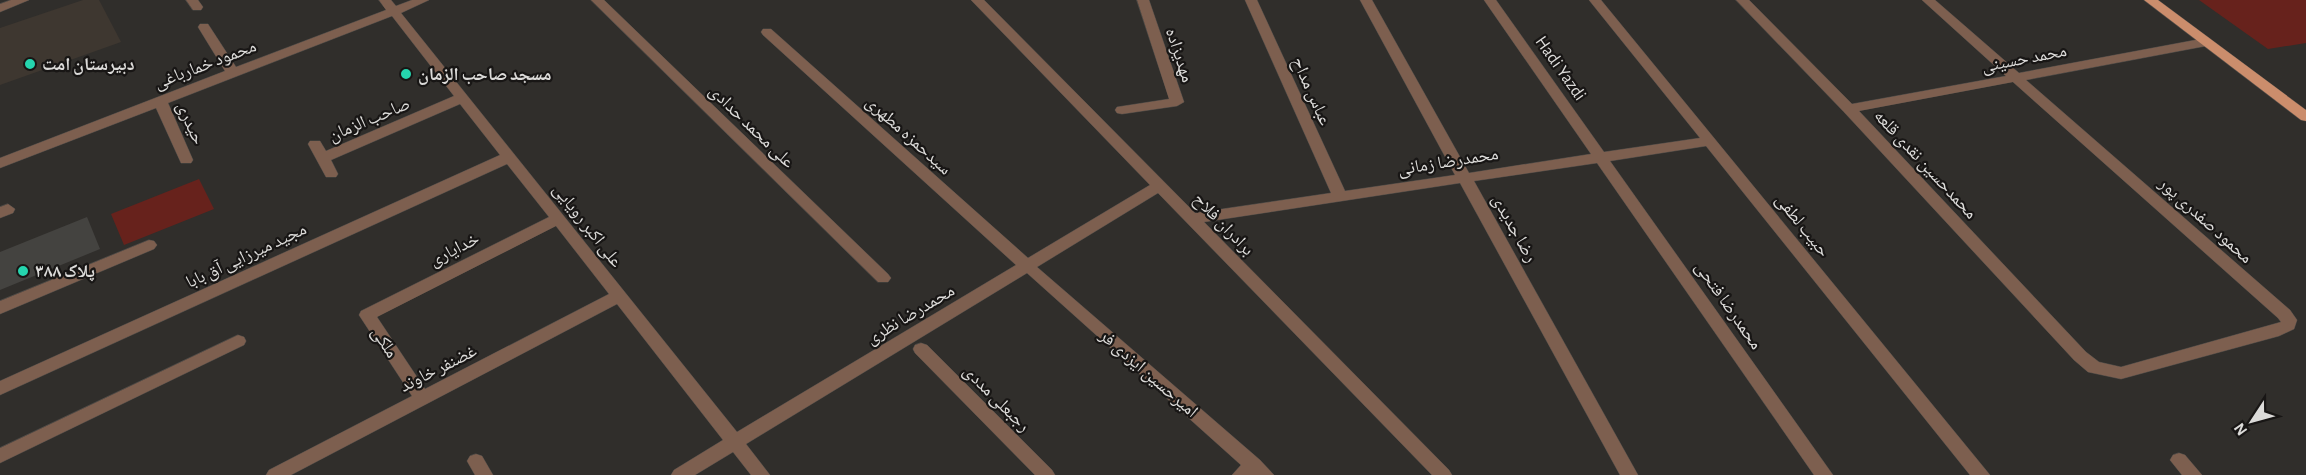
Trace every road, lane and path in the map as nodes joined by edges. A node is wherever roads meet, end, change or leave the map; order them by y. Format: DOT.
graph roads {
  1 [pos="23,0"];
  2 [pos="423,0"];
  3 [pos="597,0"];
  4 [pos="977,0"];
  5 [pos="1143,0"];
  6 [pos="1251,0"];
  7 [pos="1366,0"];
  8 [pos="1490,0"];
  9 [pos="1595,0"];
  10 [pos="1742,0"];
  11 [pos="1929,0"];
  12 [pos="2150,0"];
  13 [pos="389,6"];
  14 [pos="0,8"];
  15 [pos="204,27"];
  16 [pos="766,32"];
  17 [pos="2206,42"];
  18 [pos="233,73"];
  19 [pos="2017,78"];
  20 [pos="462,98"];
  21 [pos="159,101"];
  22 [pos="1849,109"];
  23 [pos="1122,110"];
  24 [pos="2306,117"];
  25 [pos="1710,141"];
  26 [pos="315,144"];
  27 [pos="509,157"];
  28 [pos="323,158"];
  29 [pos="1602,158"];
  30 [pos="186,160"];
  31 [pos="0,163"];
  32 [pos="331,174"];
  33 [pos="1465,178"];
  34 [pos="1159,186"];
  35 [pos="1340,197"];
  36 [pos="558,219"];
  37 [pos="1192,219"];
  38 [pos="149,245"];
  39 [pos="1030,268"];
  40 [pos="883,278"];
  41 [pos="619,296"];
  42 [pos="0,308"];
  43 [pos="367,315"];
  44 [pos="238,341"];
  45 [pos="921,349"];
  46 [pos="2080,356"];
  47 [pos="0,388"];
  48 [pos="422,398"];
  49 [pos="735,442"];
  50 [pos="0,456"];
  51 [pos="2179,460"];
  52 [pos="1253,472"];
  53 [pos="275,475"];
  54 [pos="680,475"];
  55 [pos="761,475"];
  56 [pos="1046,475"];
  57 [pos="1443,475"];
  58 [pos="1629,475"];
  59 [pos="1824,475"];
  60 [pos="1981,475"];
  61 [pos="2193,475"];
  1 -- 14 [label="street"];
  2 -- 13 [label="street, محمود خمارباغی"];
  3 -- 40 [label="street, علی محمد حدادی"];
  4 -- 34 [label="street, برادران فلاح"];
  5 -- 23 [label="street, مهدیزاده"];
  6 -- 35 [label="street, عباس مداح"];
  7 -- 33 [label="street, رضا جدیدی"];
  8 -- 29 [label="street, Hadi Yazdi"];
  9 -- 25 [label="street, حبیب لطفی"];
  10 -- 22 [label="street, محمدحسین نقدی قلعه"];
  11 -- 19 [label="street, محمود صفدری پور"];
  12 -- 17 [label="main road"];
  13 -- 18 [label="street, محمود خمارباغی"];
  13 -- 20 [label="street, علی اکبر رویایی"];
  15 -- 18 [label="street"];
  16 -- 39 [label="street, سیدحمزه مطهری"];
  17 -- 19 [label="street, محمد حسینی"];
  17 -- 24 [label="main road"];
  18 -- 21 [label="street, محمود خمارباغی"];
  19 -- 22 [label="street, محمد حسینی"];
  19 -- 46 [label="street, محمود صفدری پور"];
  20 -- 27 [label="street, علی اکبر رویایی"];
  20 -- 28 [label="street, صاحب الزمان"];
  21 -- 30 [label="street, حیدری"];
  21 -- 31 [label="street, محمود خمارباغی"];
  22 -- 46 [label="street, محمدحسین نقدی قلعه"];
  25 -- 29 [label="street, محمدرضا زمانی"];
  25 -- 60 [label="street, حبیب لطفی"];
  26 -- 28 [label="street"];
  27 -- 36 [label="street, علی اکبر رویایی"];
  27 -- 47 [label="street, مجید میرزایی آق بابا"];
  28 -- 32 [label="street"];
  29 -- 33 [label="street, محمدرضا زمانی"];
  29 -- 59 [label="street, محمدرضا فتحی"];
  33 -- 35 [label="street, محمدرضا زمانی"];
  33 -- 58 [label="street, رضا جدیدی"];
  34 -- 37 [label="street, برادران فلاح"];
  34 -- 39 [label="street, محمدرضا نظری"];
  35 -- 37 [label="street, محمدرضا زمانی"];
  36 -- 41 [label="street, علی اکبر رویایی"];
  36 -- 43 [label="street, خدایاری"];
  37 -- 57 [label="street, برادران فلاح"];
  38 -- 42 [label="street"];
  39 -- 49 [label="street, محمدرضا نظری"];
  39 -- 52 [label="street, امیرحسین ایزدی فر"];
  41 -- 48 [label="street, غضنفر خاوند"];
  41 -- 49 [label="street, علی اکبر رویایی"];
  43 -- 48 [label="street, ملکی"];
  44 -- 50 [label="street"];
  45 -- 56 [label="street, رجبعلی مددی"];
  48 -- 53 [label="street, غضنفر خاوند"];
  49 -- 54 [label="street, محمدرضا نظری"];
  49 -- 55 [label="street, علی اکبر رویایی"];
  51 -- 61 [label="street"];
}
